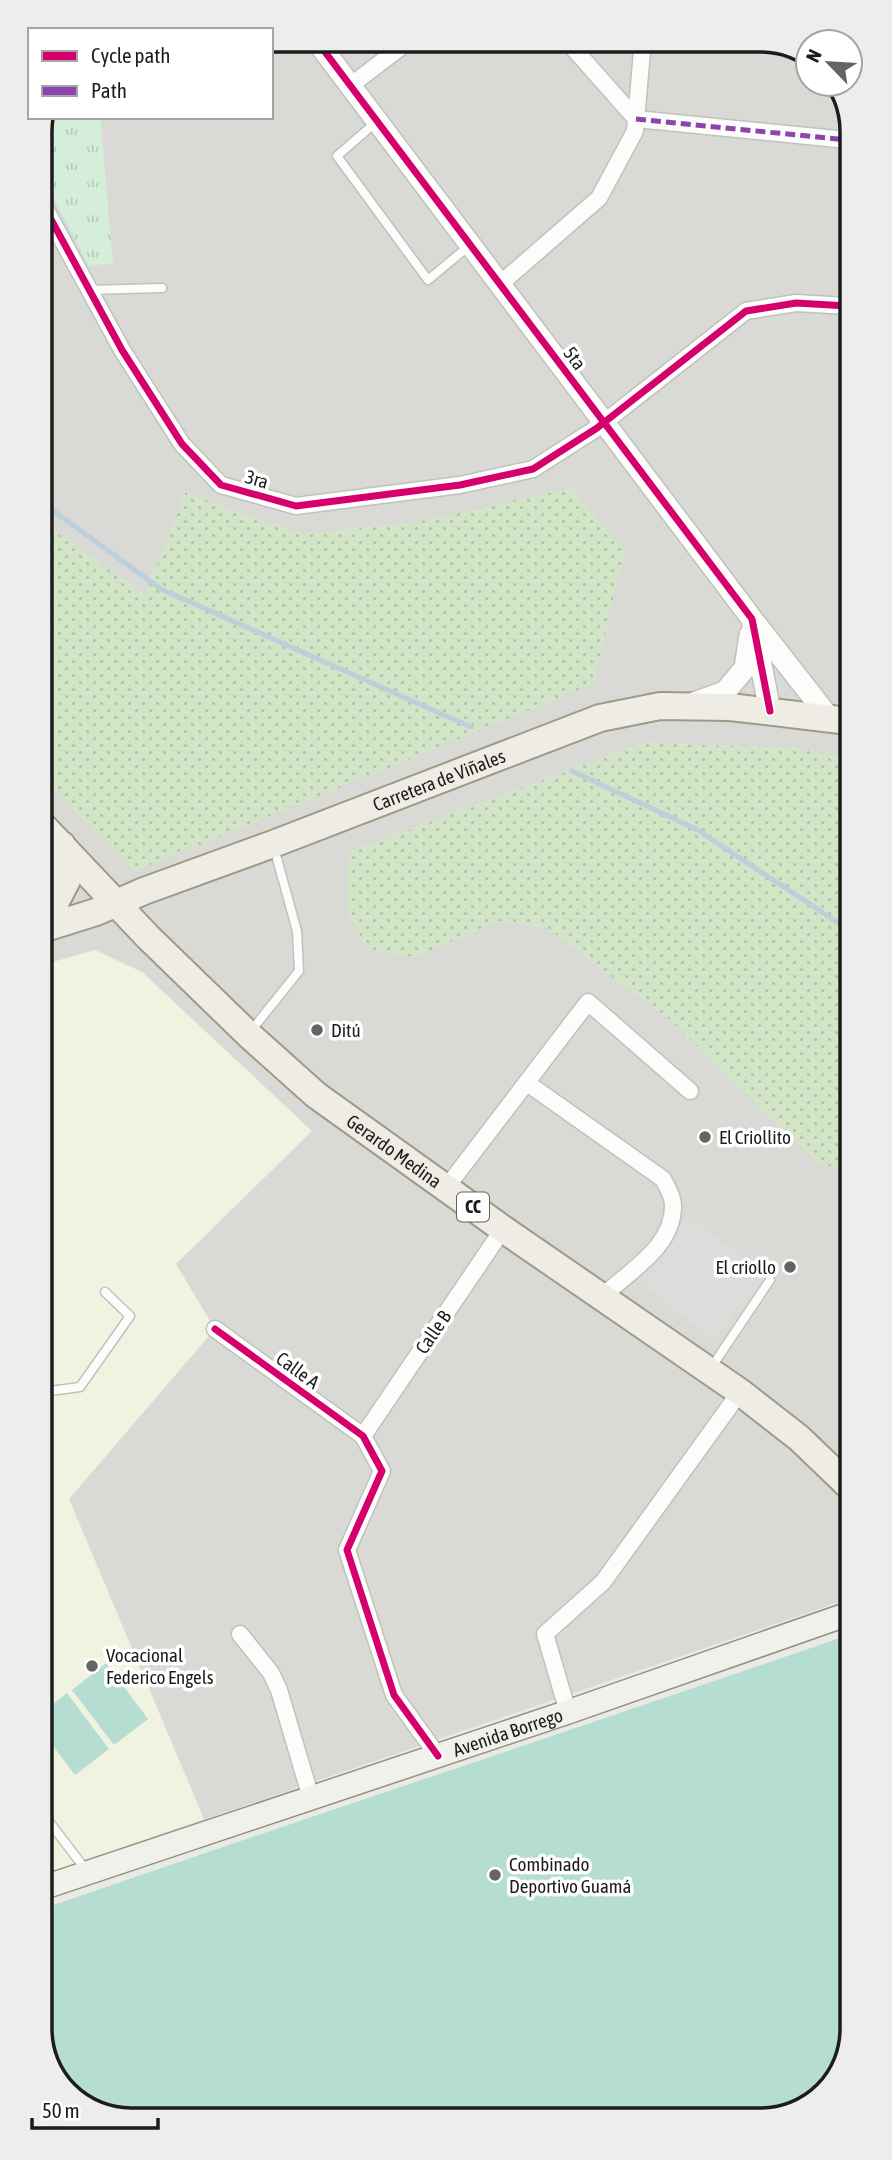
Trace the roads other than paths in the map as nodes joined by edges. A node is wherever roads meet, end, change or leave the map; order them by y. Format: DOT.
graph roads {
  1 [pos="325,52"];
  2 [pos="394,52"];
  3 [pos="577,53"];
  4 [pos="642,53"];
  5 [pos="350,86"];
  6 [pos="636,120"];
  7 [pos="377,121"];
  8 [pos="840,139"];
  9 [pos="53,223"];
  10 [pos="470,245"];
  11 [pos="499,285"];
  12 [pos="162,288"];
  13 [pos="89,290"];
  14 [pos="840,306"];
  15 [pos="604,422"];
  16 [pos="752,619"];
  17 [pos="684,706"];
  18 [pos="770,712"];
  19 [pos="839,720"];
  20 [pos="53,836"];
  21 [pos="273,844"];
  22 [pos="62,845"];
  23 [pos="116,902"];
  24 [pos="53,907"];
  25 [pos="53,926"];
  26 [pos="248,1035"];
  27 [pos="527,1083"];
  28 [pos="690,1091"];
  29 [pos="446,1188"];
  30 [pos="503,1229"];
  31 [pos="770,1280"];
  32 [pos="105,1292"];
  33 [pos="602,1297"];
  34 [pos="215,1329"];
  35 [pos="709,1371"];
  36 [pos="52,1391"];
  37 [pos="740,1392"];
  38 [pos="363,1436"];
  39 [pos="840,1477"];
  40 [pos="840,1617"];
  41 [pos="240,1634"];
  42 [pos="568,1712"];
  43 [pos="438,1756"];
  44 [pos="311,1798"];
  45 [pos="52,1826"];
  46 [pos="88,1873"];
  47 [pos="52,1885"];
  1 -- 5 [label="street, 5ta"];
  2 -- 5 [label="street"];
  3 -- 6 [label="street"];
  4 -- 6 [label="street"];
  5 -- 7 [label="street, 5ta"];
  6 -- 8 [label="street"];
  6 -- 11 [label="street"];
  7 -- 10 [label="street, 5ta"];
  7 -- 10 [label="lane"];
  9 -- 13 [label="street, 3ra"];
  10 -- 11 [label="street, 5ta"];
  11 -- 15 [label="street, 5ta"];
  12 -- 13 [label="lane"];
  13 -- 15 [label="street, 3ra"];
  14 -- 15 [label="street, 3ra"];
  15 -- 16 [label="street, 5ta"];
  16 -- 17 [label="street"];
  16 -- 18 [label="street, 5ta"];
  16 -- 19 [label="street, 5ta"];
  17 -- 18 [label="main road, Carretera de Viñales"];
  17 -- 21 [label="main road, Carretera de Viñales"];
  18 -- 19 [label="main road, Carretera de Viñales"];
  20 -- 22 [label="main road, Gerardo Medina / CC"];
  21 -- 23 [label="main road, Carretera de Viñales"];
  21 -- 26 [label="lane"];
  22 -- 23 [label="main road, Gerardo Medina / CC"];
  22 -- 24 [label="main road"];
  23 -- 25 [label="main road, Carretera de Viñales"];
  23 -- 26 [label="main road, Gerardo Medina / CC"];
  26 -- 29 [label="main road, Gerardo Medina / CC"];
  27 -- 28 [label="street"];
  27 -- 29 [label="street"];
  27 -- 33 [label="street"];
  29 -- 30 [label="main road, Gerardo Medina / CC"];
  30 -- 33 [label="main road, Gerardo Medina / CC"];
  30 -- 38 [label="street, Calle B"];
  31 -- 35 [label="lane"];
  32 -- 36 [label="lane"];
  33 -- 35 [label="main road, Gerardo Medina / CC"];
  34 -- 38 [label="street, Calle A"];
  35 -- 37 [label="main road, Gerardo Medina / CC"];
  37 -- 39 [label="main road, Gerardo Medina / CC"];
  37 -- 42 [label="street"];
  38 -- 43 [label="street"];
  40 -- 42 [label="main road, Avenida Borrego"];
  41 -- 44 [label="street"];
  42 -- 43 [label="main road, Avenida Borrego"];
  43 -- 44 [label="main road, Avenida Borrego"];
  44 -- 46 [label="main road, Avenida Borrego"];
  45 -- 46 [label="lane"];
  46 -- 47 [label="main road, Avenida Borrego"];
}
